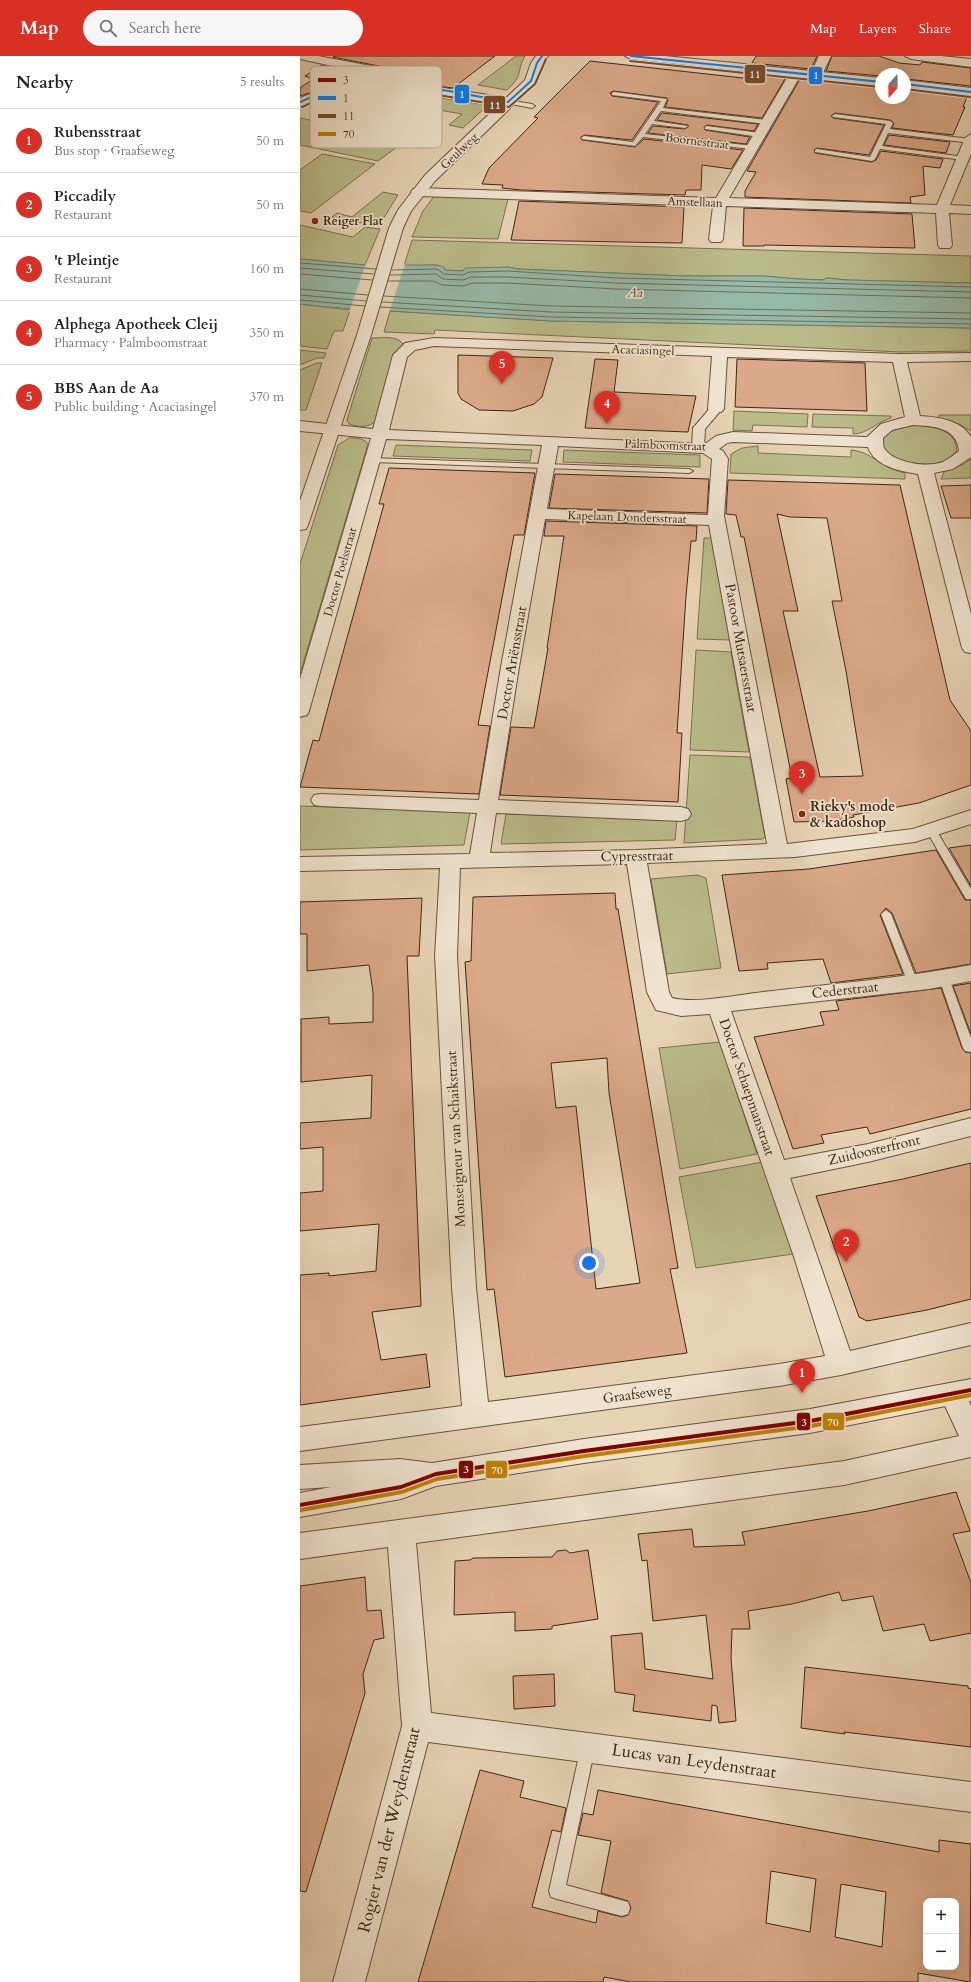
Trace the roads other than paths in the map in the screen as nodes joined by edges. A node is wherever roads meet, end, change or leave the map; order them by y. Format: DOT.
graph roads {
  1 [pos="301,56"];
  2 [pos="542,56"];
  3 [pos="631,56"];
  4 [pos="825,56"];
  5 [pos="911,56"];
  6 [pos="720,60"];
  7 [pos="971,62"];
  8 [pos="352,66"];
  9 [pos="796,73"];
  10 [pos="816,75"];
  11 [pos="875,81"];
  12 [pos="911,85"];
  13 [pos="442,92"];
  14 [pos="971,92"];
  15 [pos="614,94"];
  16 [pos="310,98"];
  17 [pos="300,102"];
  18 [pos="508,102"];
  19 [pos="532,106"];
  20 [pos="659,109"];
  21 [pos="692,113"];
  22 [pos="714,116"];
  23 [pos="835,116"];
  24 [pos="650,122"];
  25 [pos="767,122"];
  26 [pos="685,126"];
  27 [pos="707,128"];
  28 [pos="887,131"];
  29 [pos="641,135"];
  30 [pos="760,135"];
  31 [pos="584,138"];
  32 [pos="678,139"];
  33 [pos="970,140"];
  34 [pos="699,141"];
  35 [pos="878,147"];
  36 [pos="752,148"];
  37 [pos="817,151"];
  38 [pos="963,158"];
  39 [pos="418,192"];
  40 [pos="720,203"];
  41 [pos="942,210"];
  42 [pos="971,210"];
  43 [pos="716,239"];
  44 [pos="945,245"];
  45 [pos="720,352"];
  46 [pos="971,357"];
  47 [pos="899,358"];
  48 [pos="716,408"];
  49 [pos="913,420"];
  50 [pos="300,426"];
  51 [pos="332,428"];
  52 [pos="379,434"];
  53 [pos="551,441"];
  54 [pos="873,442"];
  55 [pos="970,443"];
  56 [pos="703,448"];
  57 [pos="373,460"];
  58 [pos="546,466"];
  59 [pos="925,470"];
  60 [pos="689,471"];
  61 [pos="538,514"];
  62 [pos="717,520"];
  63 [pos="300,525"];
  64 [pos="971,648"];
  65 [pos="300,711"];
  66 [pos="321,800"];
  67 [pos="489,806"];
  68 [pos="681,814"];
  69 [pos="971,817"];
  70 [pos="931,830"];
  71 [pos="778,852"];
  72 [pos="636,857"];
  73 [pos="479,860"];
  74 [pos="450,861"];
  75 [pos="300,864"];
  76 [pos="970,896"];
  77 [pos="886,914"];
  78 [pos="971,973"];
  79 [pos="944,978"];
  80 [pos="912,982"];
  81 [pos="718,1004"];
  82 [pos="969,1048"];
  83 [pos="971,1127"];
  84 [pos="777,1171"];
  85 [pos="971,1334"];
  86 [pos="842,1364"];
  87 [pos="962,1393"];
  88 [pos="476,1416"];
  89 [pos="971,1434"];
  90 [pos="300,1439"];
  91 [pos="971,1445"];
  92 [pos="436,1474"];
  93 [pos="300,1477"];
  94 [pos="300,1505"];
  95 [pos="401,1532"];
  96 [pos="300,1546"];
  97 [pos="417,1726"];
  98 [pos="588,1747"];
  99 [pos="971,1797"];
  100 [pos="622,1908"];
  101 [pos="349,1982"];
  1 -- 8 [label="street"];
  2 -- 18 [label="street, Geulweg"];
  3 -- 6 [label="street"];
  4 -- 10 [label="street"];
  5 -- 7 [label="street"];
  6 -- 9 [label="street"];
  9 -- 10 [label="street"];
  9 -- 25 [label="street, Boornestraat"];
  10 -- 11 [label="street"];
  12 -- 14 [label="street"];
  13 -- 18 [label="street"];
  15 -- 20 [label="lane"];
  16 -- 17 [label="street"];
  18 -- 19 [label="lane"];
  18 -- 39 [label="street, Geulweg"];
  20 -- 21 [label="lane, Boornestraat"];
  20 -- 24 [label="lane, Boornestraat"];
  21 -- 22 [label="lane, Boornestraat"];
  21 -- 26 [label="lane"];
  22 -- 25 [label="lane, Boornestraat"];
  22 -- 27 [label="lane"];
  23 -- 28 [label="lane"];
  24 -- 26 [label="lane"];
  24 -- 29 [label="lane, Boornestraat"];
  25 -- 30 [label="street, Boornestraat"];
  26 -- 32 [label="lane"];
  27 -- 30 [label="lane"];
  27 -- 34 [label="lane"];
  28 -- 33 [label="lane"];
  28 -- 35 [label="lane"];
  29 -- 31 [label="lane, Boornestraat"];
  29 -- 32 [label="lane, Boornestraat"];
  30 -- 36 [label="street, Boornestraat"];
  32 -- 34 [label="lane, Boornestraat"];
  33 -- 38 [label="street"];
  34 -- 36 [label="lane, Boornestraat"];
  35 -- 37 [label="lane"];
  35 -- 38 [label="lane"];
  36 -- 40 [label="street, Boornestraat"];
  38 -- 41 [label="street"];
  39 -- 40 [label="street, Amstellaan"];
  39 -- 51 [label="street, Geulweg"];
  40 -- 41 [label="street, Amstellaan"];
  40 -- 43 [label="street, Boornestraat"];
  41 -- 42 [label="street, Amstellaan"];
  41 -- 44 [label="street"];
  45 -- 47 [label="street, Acaciasingel"];
  45 -- 48 [label="street"];
  45 -- 52 [label="street, Acaciasingel"];
  46 -- 47 [label="street, Acaciasingel"];
  47 -- 49 [label="street"];
  48 -- 56 [label="street"];
  49 -- 54 [label="street"];
  49 -- 55 [label="street"];
  50 -- 51 [label="street, Palmboomstraat"];
  51 -- 52 [label="street, Palmboomstraat"];
  51 -- 63 [label="street"];
  52 -- 53 [label="street, Palmboomstraat"];
  52 -- 57 [label="street, Doctor Poelsstraat"];
  53 -- 56 [label="street, Palmboomstraat"];
  53 -- 58 [label="street"];
  54 -- 56 [label="street, Palmboomstraat"];
  54 -- 59 [label="street"];
  55 -- 59 [label="street"];
  56 -- 62 [label="street, Pastoor Mutsaersstraat"];
  57 -- 58 [label="lane, Palmboomstraat"];
  57 -- 65 [label="street, Doctor Poelsstraat"];
  58 -- 60 [label="lane, Palmboomstraat"];
  58 -- 61 [label="street, Doctor Ariënsstraat"];
  59 -- 64 [label="street"];
  61 -- 62 [label="street, Kapelaan Dondersstraat"];
  61 -- 67 [label="street, Doctor Ariënsstraat"];
  62 -- 71 [label="street, Pastoor Mutsaersstraat"];
  66 -- 67 [label="street"];
  67 -- 68 [label="street"];
  67 -- 73 [label="street, Doctor Ariënsstraat"];
  69 -- 70 [label="street, Cypresstraat"];
  70 -- 71 [label="street, Cypresstraat"];
  70 -- 76 [label="lane"];
  71 -- 72 [label="street, Cypresstraat"];
  72 -- 73 [label="street, Cypresstraat"];
  72 -- 81 [label="street, Doctor Schaepmanstraat"];
  73 -- 74 [label="street, Cypresstraat"];
  74 -- 75 [label="street, Cypresstraat"];
  74 -- 88 [label="street, Monseigneur van Schaikstraat"];
  77 -- 80 [label="lane"];
  78 -- 79 [label="street, Cederstraat"];
  79 -- 80 [label="street, Cederstraat"];
  79 -- 82 [label="lane"];
  80 -- 81 [label="street, Cederstraat"];
  81 -- 84 [label="street, Doctor Schaepmanstraat"];
  83 -- 84 [label="street, Zuidoosterfront"];
  84 -- 86 [label="street, Doctor Schaepmanstraat"];
  85 -- 86 [label="street, Graafseweg"];
  86 -- 88 [label="street, Graafseweg"];
  87 -- 89 [label="street"];
  87 -- 92 [label="street"];
  88 -- 90 [label="street, Graafseweg"];
  91 -- 95 [label="street"];
  92 -- 93 [label="street"];
  92 -- 94 [label="street"];
  95 -- 96 [label="street"];
  95 -- 97 [label="street, Rogier van der Weydenstraat"];
  97 -- 98 [label="street, Lucas van Leydenstraat"];
  97 -- 101 [label="street, Rogier van der Weydenstraat"];
  98 -- 99 [label="street, Lucas van Leydenstraat"];
  98 -- 100 [label="lane"];
}
